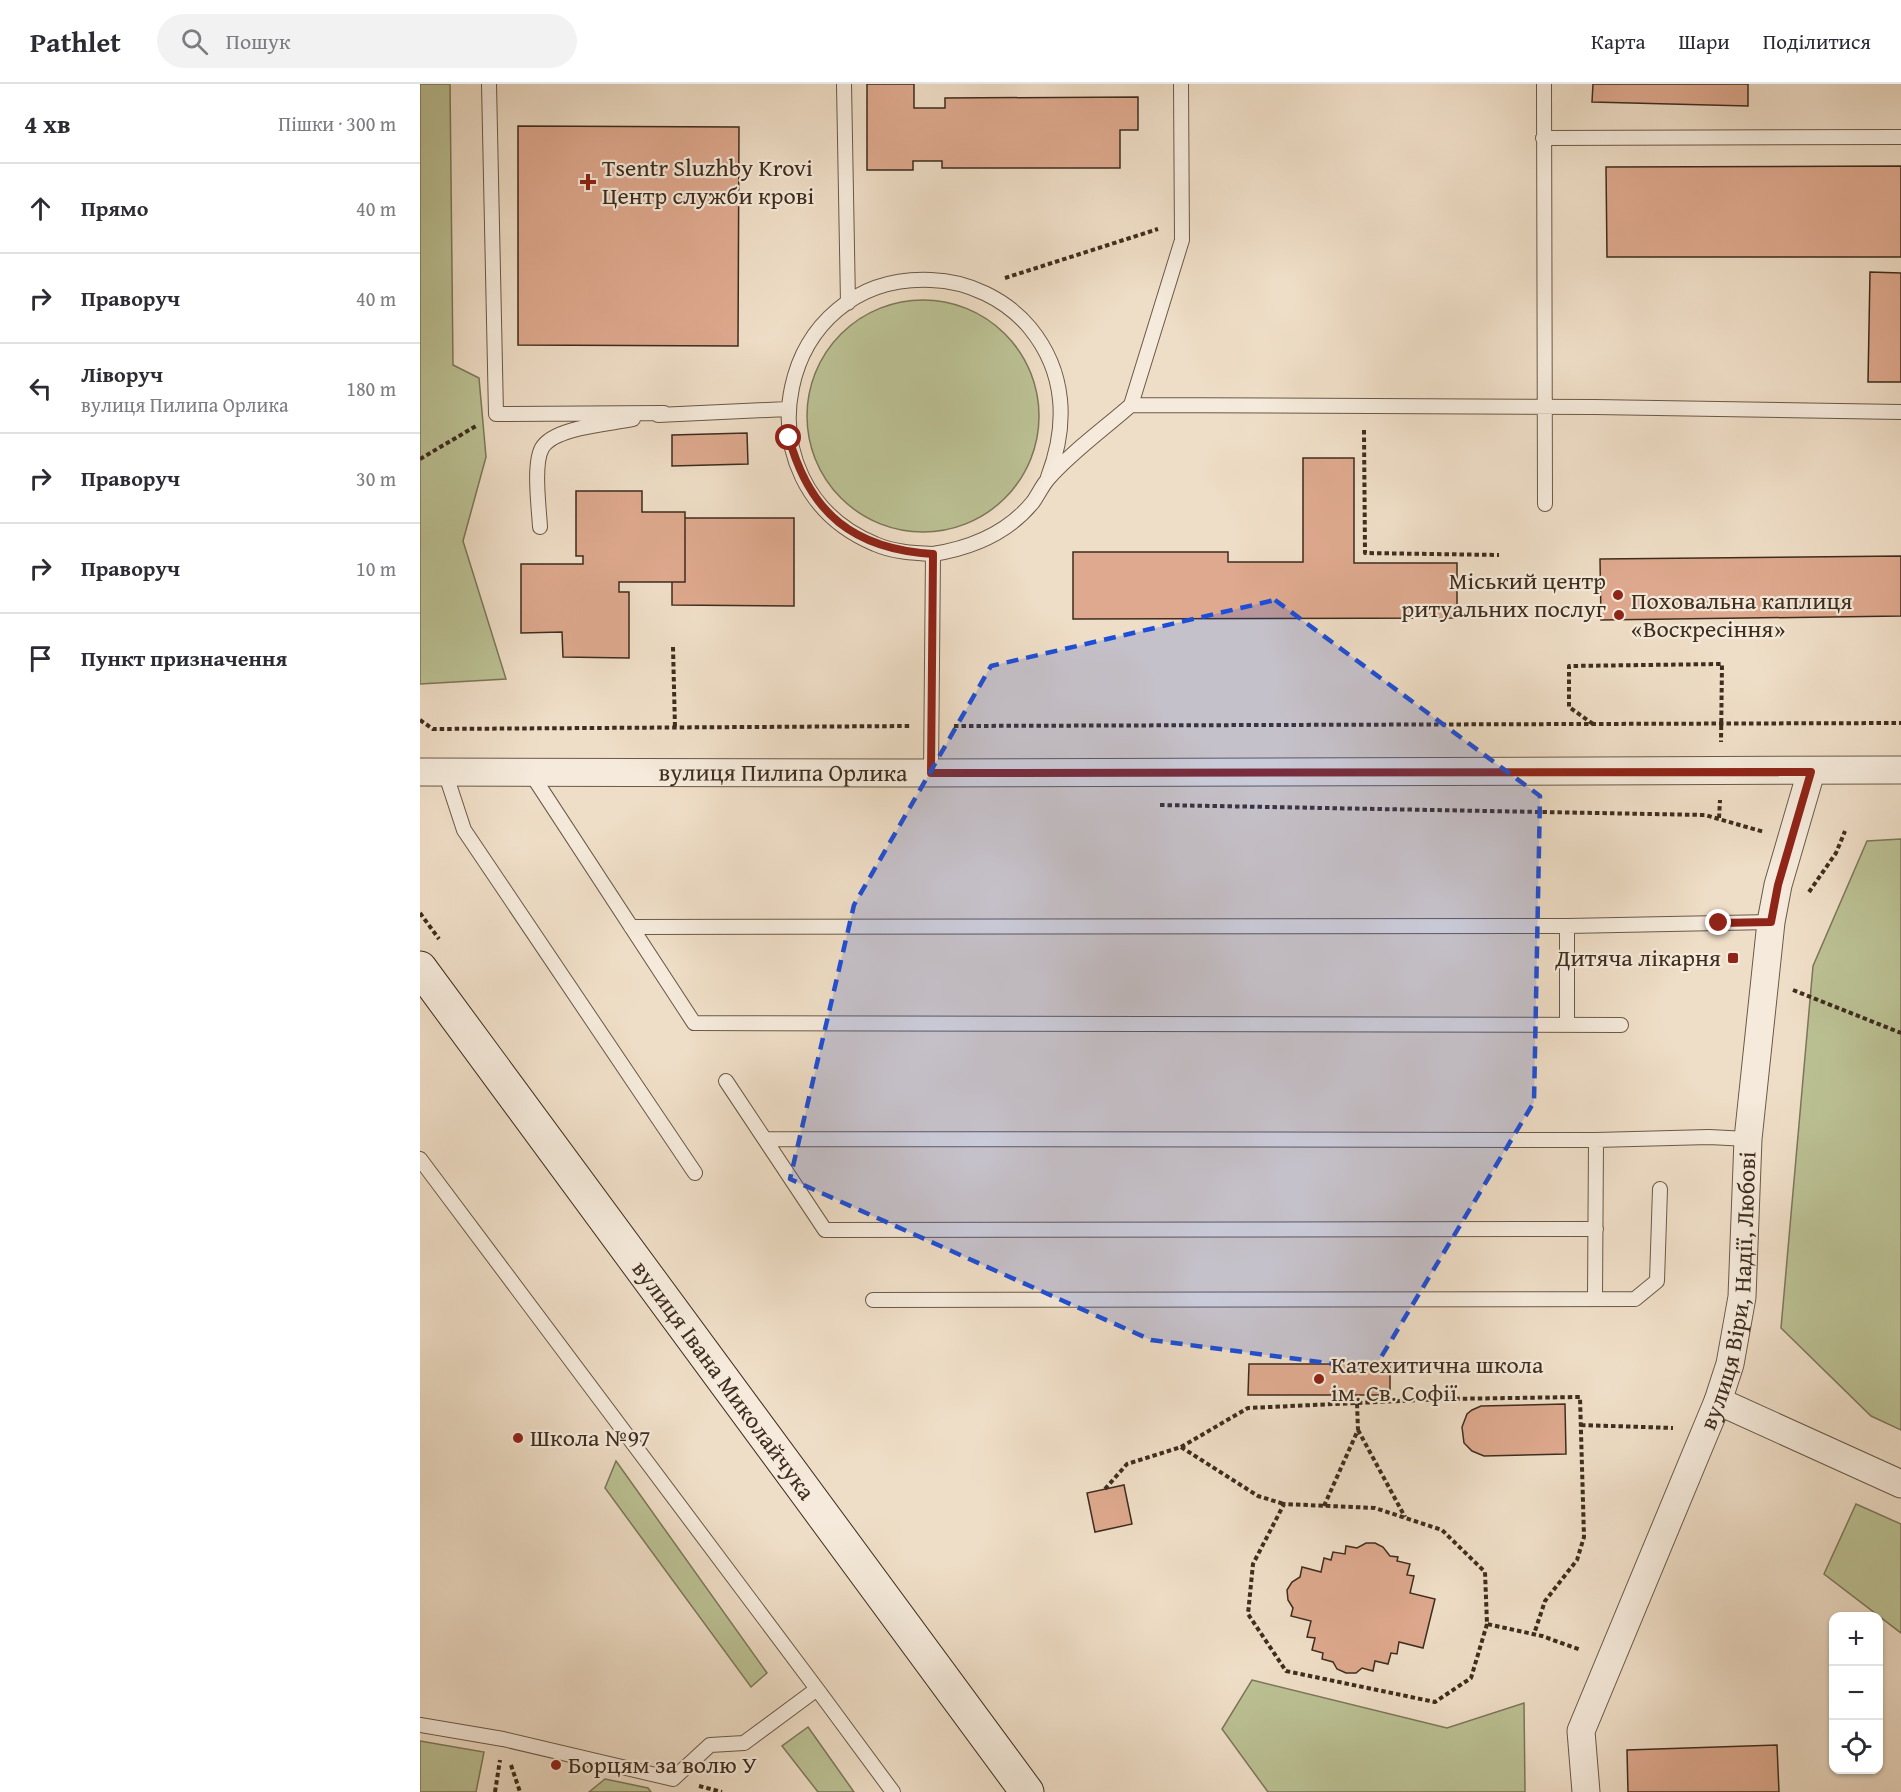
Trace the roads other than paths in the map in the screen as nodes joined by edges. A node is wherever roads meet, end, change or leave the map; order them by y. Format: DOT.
graph roads {
  1 [pos="489,84"];
  2 [pos="844,84"];
  3 [pos="1181,84"];
  4 [pos="1544,84"];
  5 [pos="1901,137"];
  6 [pos="1543,138"];
  7 [pos="848,303"];
  8 [pos="1131,405"];
  9 [pos="1544,409"];
  10 [pos="787,410"];
  11 [pos="1901,412"];
  12 [pos="664,413"];
  13 [pos="1048,479"];
  14 [pos="1545,504"];
  15 [pos="540,527"];
  16 [pos="933,554"];
  17 [pos="1901,770"];
  18 [pos="433,772"];
  19 [pos="530,772"];
  20 [pos="1811,772"];
  21 [pos="931,773"];
  22 [pos="1771,922"];
  23 [pos="1567,926"];
  24 [pos="631,927"];
  25 [pos="420,968"];
  26 [pos="1567,1023"];
  27 [pos="1621,1024"];
  28 [pos="726,1081"];
  29 [pos="766,1139"];
  30 [pos="1596,1140"];
  31 [pos="1748,1140"];
  32 [pos="420,1159"];
  33 [pos="695,1173"];
  34 [pos="1660,1189"];
  35 [pos="1596,1229"];
  36 [pos="1595,1298"];
  37 [pos="873,1300"];
  38 [pos="1718,1401"];
  39 [pos="1901,1484"];
  40 [pos="817,1689"];
  41 [pos="420,1725"];
  42 [pos="893,1792"];
  43 [pos="1027,1792"];
  44 [pos="1586,1792"];
  1 -- 12 [label="lane"];
  2 -- 7 [label="lane"];
  3 -- 8 [label="lane"];
  4 -- 6 [label="lane"];
  5 -- 6 [label="lane"];
  6 -- 9 [label="lane"];
  7 -- 10 [label="lane"];
  7 -- 13 [label="lane"];
  8 -- 9 [label="lane"];
  8 -- 13 [label="lane"];
  9 -- 11 [label="lane"];
  9 -- 14 [label="lane"];
  10 -- 12 [label="lane"];
  10 -- 16 [label="lane"];
  12 -- 15 [label="lane"];
  13 -- 16 [label="lane"];
  16 -- 21 [label="lane"];
  17 -- 20 [label="street, вулиця Пилипа Орлика"];
  18 -- 19 [label="street, вулиця Пилипа Орлика"];
  18 -- 33 [label="lane"];
  19 -- 21 [label="street, вулиця Пилипа Орлика"];
  19 -- 24 [label="lane"];
  20 -- 21 [label="street, вулиця Пилипа Орлика"];
  20 -- 22 [label="street, вулиця Віри, Надії, Любові"];
  22 -- 23 [label="lane"];
  22 -- 31 [label="street, вулиця Віри, Надії, Любові"];
  23 -- 24 [label="lane"];
  23 -- 26 [label="lane"];
  24 -- 26 [label="lane"];
  25 -- 43 [label="street, вулиця Івана Миколайчука"];
  26 -- 27 [label="lane"];
  28 -- 29 [label="lane"];
  29 -- 30 [label="lane"];
  29 -- 35 [label="lane"];
  30 -- 31 [label="lane"];
  30 -- 35 [label="lane"];
  31 -- 38 [label="street, вулиця Віри, Надії, Любові"];
  32 -- 40 [label="lane"];
  34 -- 36 [label="lane"];
  35 -- 36 [label="lane"];
  36 -- 37 [label="lane"];
  38 -- 39 [label="street"];
  38 -- 44 [label="street, вулиця Віри, Надії, Любові"];
  40 -- 41 [label="lane"];
  40 -- 42 [label="lane"];
}
